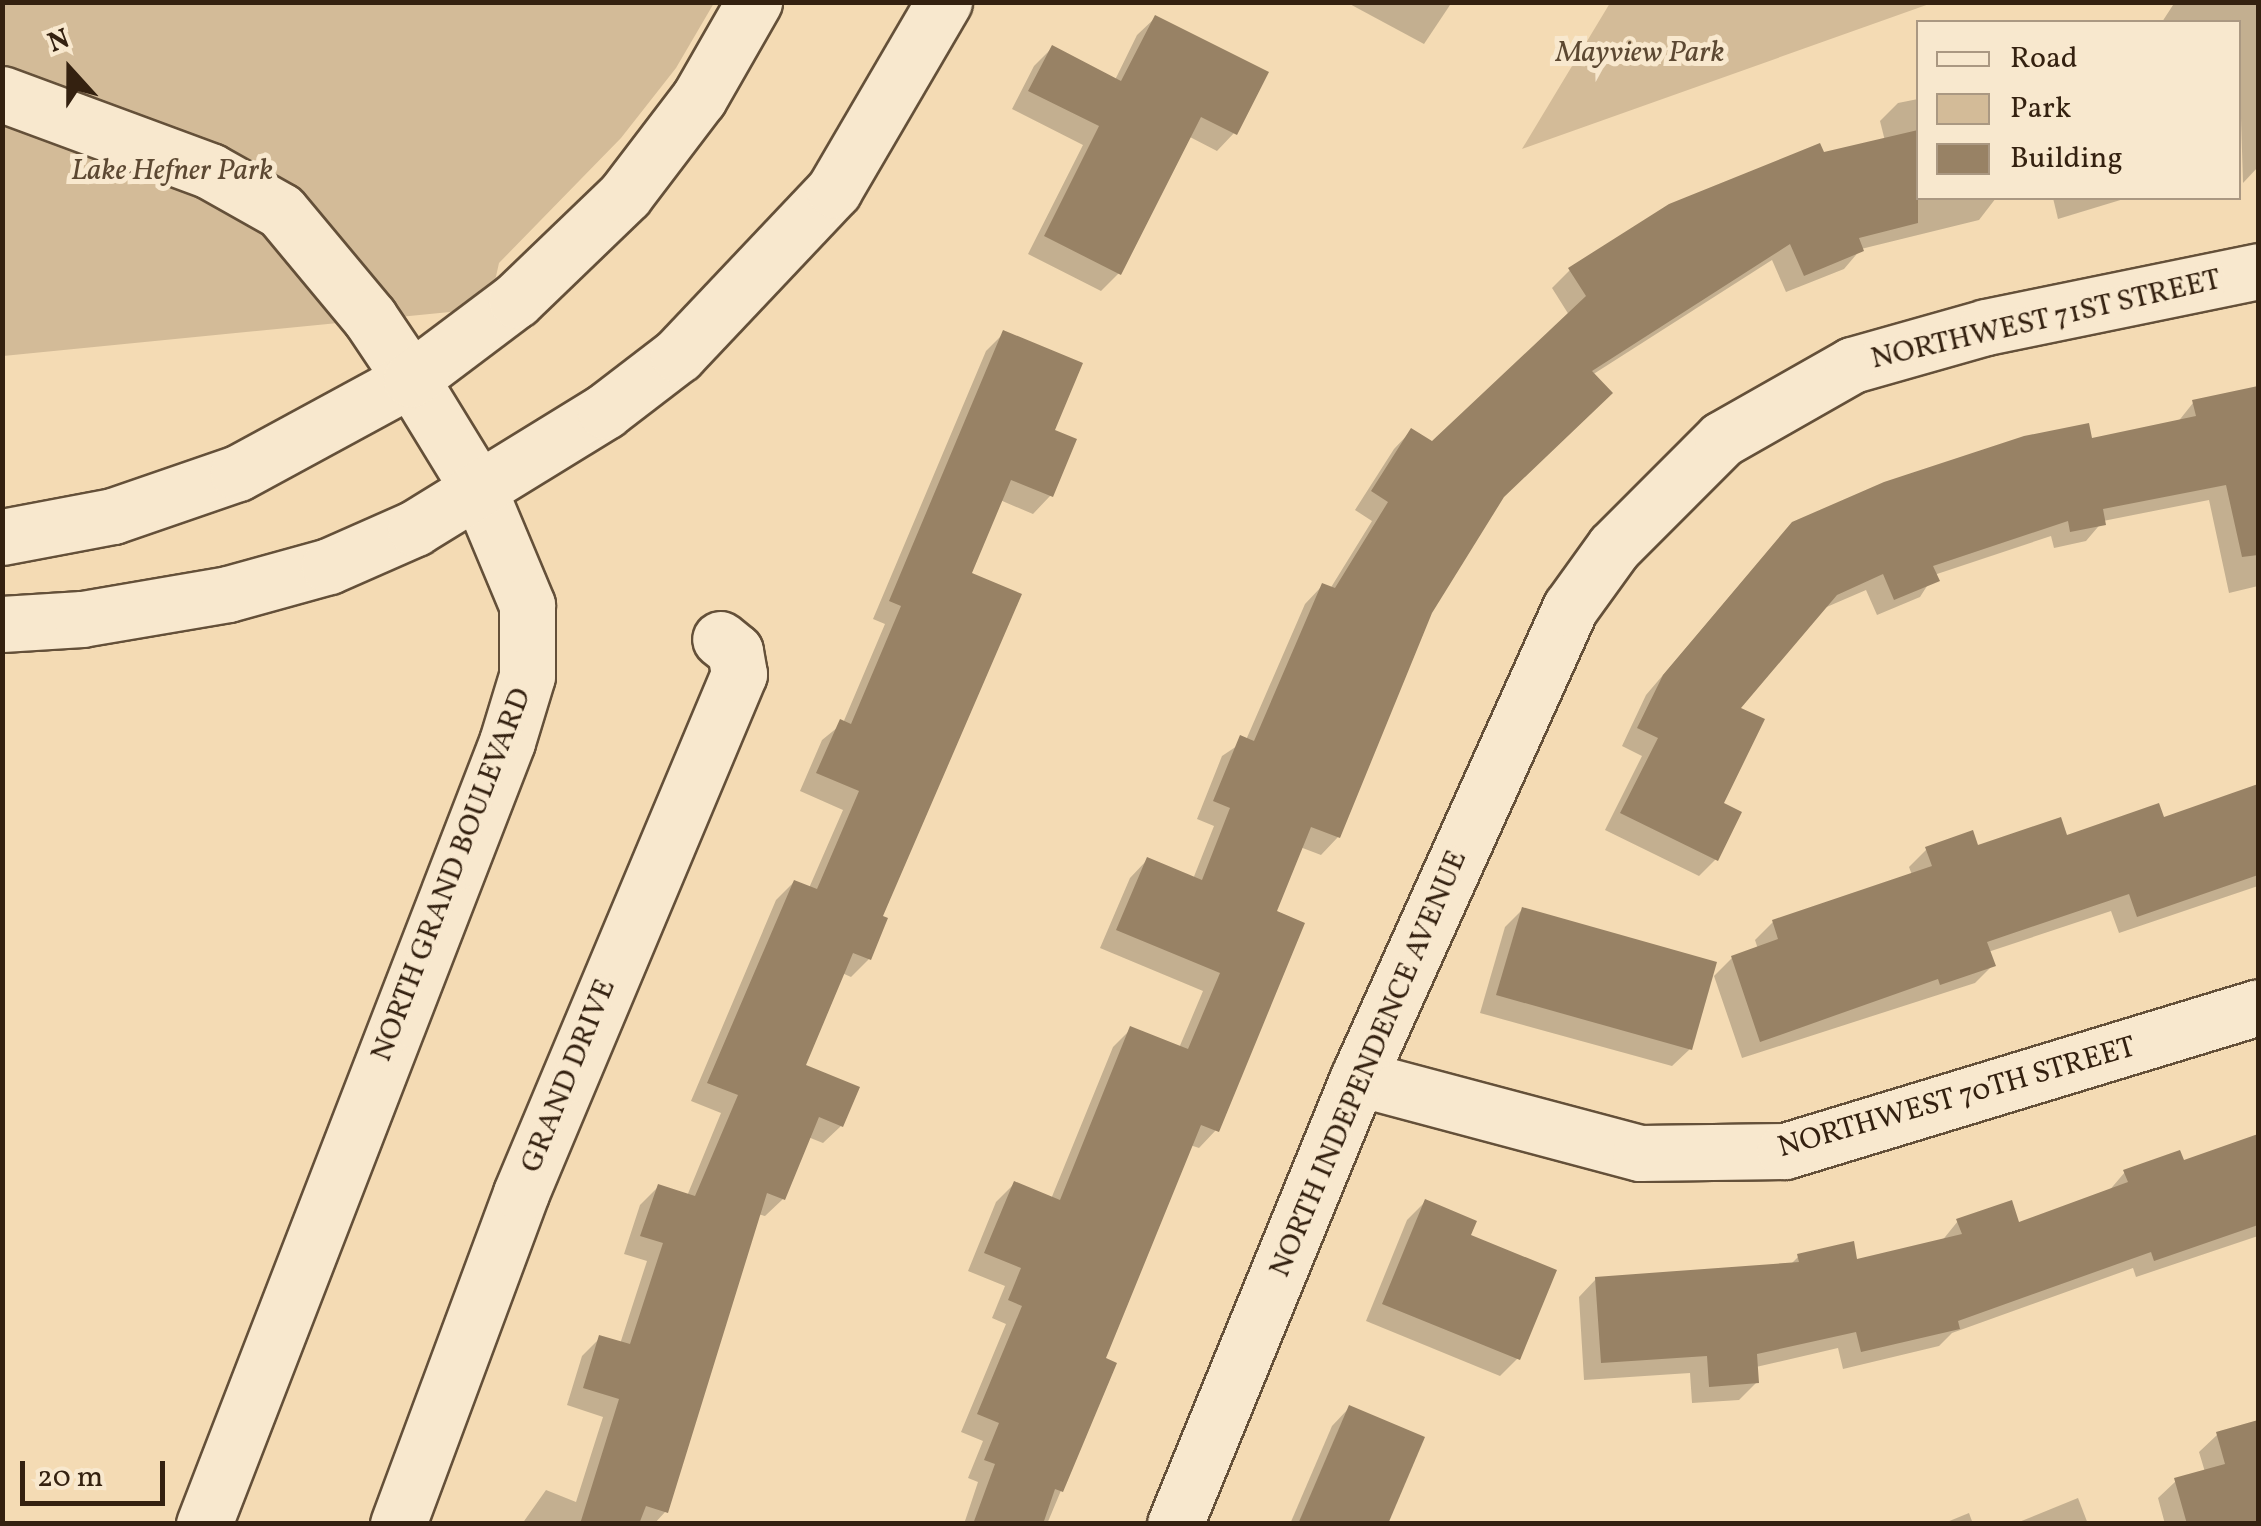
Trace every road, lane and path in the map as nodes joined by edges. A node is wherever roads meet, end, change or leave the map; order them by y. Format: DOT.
graph roads {
  1 [pos="754,2"];
  2 [pos="944,2"];
  3 [pos="2,94"];
  4 [pos="2258,272"];
  5 [pos="411,379"];
  6 [pos="479,490"];
  7 [pos="2,537"];
  8 [pos="1570,608"];
  9 [pos="2,624"];
  10 [pos="720,639"];
  11 [pos="2258,1007"];
  12 [pos="1358,1078"];
  13 [pos="204,1524"];
  14 [pos="398,1524"];
  15 [pos="1174,1524"];
  1 -- 5 [label="street"];
  2 -- 6 [label="street"];
  3 -- 5 [label="street, NORTH GRAND BOULEVARD"];
  4 -- 8 [label="street, NORTHWEST 71ST STREET"];
  5 -- 6 [label="street, NORTH GRAND BOULEVARD"];
  5 -- 7 [label="street"];
  6 -- 9 [label="street"];
  6 -- 13 [label="street, NORTH GRAND BOULEVARD"];
  8 -- 12 [label="street, NORTH INDEPENDENCE AVENUE"];
  10 -- 14 [label="street, GRAND DRIVE"];
  11 -- 12 [label="street, NORTHWEST 70TH STREET"];
  12 -- 15 [label="street, NORTH INDEPENDENCE AVENUE"];
}
